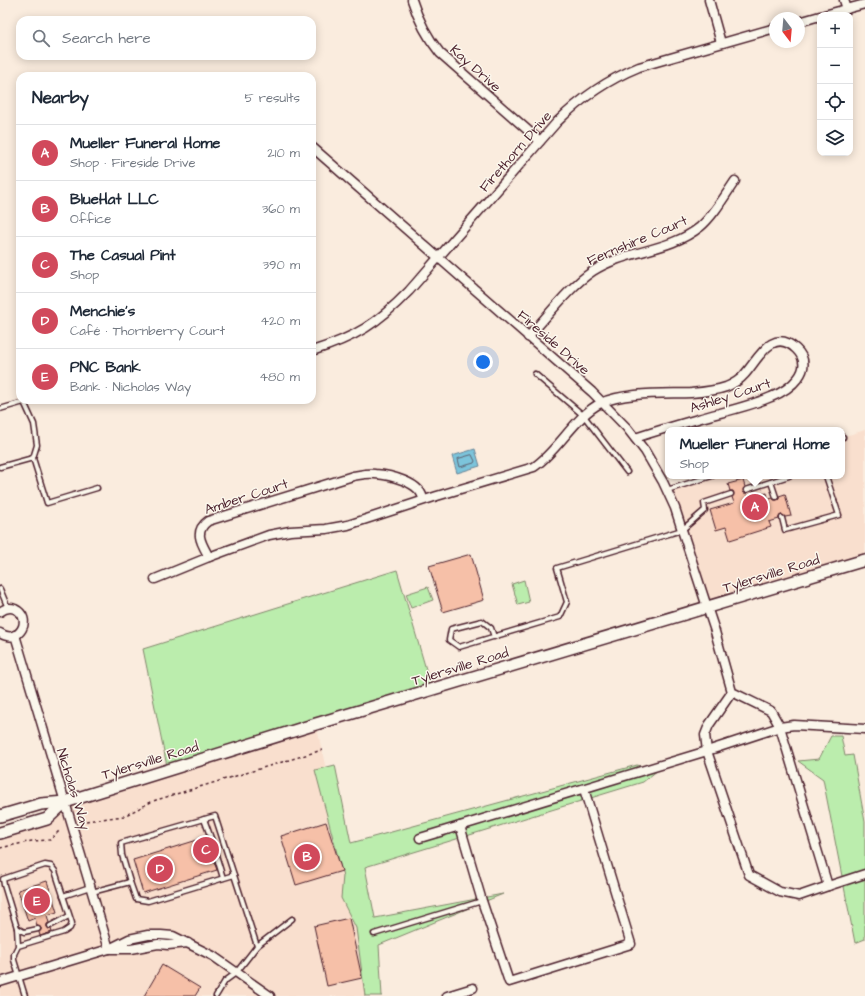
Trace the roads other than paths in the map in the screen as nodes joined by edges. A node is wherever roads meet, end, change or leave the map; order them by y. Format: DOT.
graph roads {
  1 [pos="412,0"];
  2 [pos="709,0"];
  3 [pos="844,0"];
  4 [pos="865,4"];
  5 [pos="847,9"];
  6 [pos="836,12"];
  7 [pos="817,17"];
  8 [pos="805,20"];
  9 [pos="769,30"];
  10 [pos="721,43"];
  11 [pos="540,141"];
  12 [pos="316,150"];
  13 [pos="734,181"];
  14 [pos="438,257"];
  15 [pos="528,337"];
  16 [pos="316,350"];
  17 [pos="535,374"];
  18 [pos="602,402"];
  19 [pos="17,404"];
  20 [pos="25,404"];
  21 [pos="0,409"];
  22 [pos="584,416"];
  23 [pos="672,427"];
  24 [pos="665,429"];
  25 [pos="635,438"];
  26 [pos="33,458"];
  27 [pos="0,467"];
  28 [pos="627,472"];
  29 [pos="702,479"];
  30 [pos="780,479"];
  31 [pos="827,479"];
  32 [pos="771,482"];
  33 [pos="97,488"];
  34 [pos="666,490"];
  35 [pos="746,490"];
  36 [pos="731,494"];
  37 [pos="776,497"];
  38 [pos="423,500"];
  39 [pos="782,518"];
  40 [pos="682,530"];
  41 [pos="209,557"];
  42 [pos="865,560"];
  43 [pos="155,579"];
  44 [pos="0,589"];
  45 [pos="707,608"];
  46 [pos="4,610"];
  47 [pos="0,633"];
  48 [pos="15,635"];
  49 [pos="494,637"];
  50 [pos="732,692"];
  51 [pos="780,726"];
  52 [pos="865,729"];
  53 [pos="707,751"];
  54 [pos="584,789"];
  55 [pos="65,802"];
  56 [pos="0,816"];
  57 [pos="204,819"];
  58 [pos="460,826"];
  59 [pos="0,833"];
  60 [pos="420,838"];
  61 [pos="212,841"];
  62 [pos="216,855"];
  63 [pos="865,874"];
  64 [pos="234,875"];
  65 [pos="223,878"];
  66 [pos="130,882"];
  67 [pos="828,886"];
  68 [pos="91,889"];
  69 [pos="63,896"];
  70 [pos="482,901"];
  71 [pos="69,916"];
  72 [pos="292,919"];
  73 [pos="50,926"];
  74 [pos="16,928"];
  75 [pos="38,929"];
  76 [pos="374,934"];
  77 [pos="18,946"];
  78 [pos="257,946"];
  79 [pos="109,949"];
  80 [pos="236,973"];
  81 [pos="19,976"];
  82 [pos="0,982"];
  83 [pos="473,988"];
  84 [pos="456,995"];
  85 [pos="26,996"];
  86 [pos="216,996"];
  87 [pos="270,996"];
  88 [pos="447,996"];
  1 -- 11 [label="street, Kay Drive"];
  2 -- 10 [label="street"];
  3 -- 5 [label="street"];
  4 -- 5 [label="street"];
  5 -- 6 [label="street"];
  7 -- 8 [label="street"];
  9 -- 10 [label="street, Firethorn Drive"];
  10 -- 11 [label="street, Firethorn Drive"];
  11 -- 14 [label="street, Firethorn Drive"];
  12 -- 14 [label="street, Fireside Drive"];
  13 -- 15 [label="street, Fernshire Court"];
  14 -- 15 [label="street, Fireside Drive"];
  14 -- 16 [label="street, Firethorn Drive"];
  15 -- 18 [label="street, Fireside Drive"];
  17 -- 22 [label="lane"];
  18 -- 22 [label="street"];
  18 -- 23 [label="street, Ashley Court"];
  18 -- 25 [label="street, Fireside Drive"];
  19 -- 21 [label="lane"];
  20 -- 26 [label="lane"];
  22 -- 28 [label="lane"];
  22 -- 38 [label="street"];
  24 -- 25 [label="street, Ashley Court"];
  25 -- 34 [label="street, Fireside Drive"];
  26 -- 27 [label="lane"];
  26 -- 33 [label="lane"];
  29 -- 34 [label="lane"];
  30 -- 32 [label="lane"];
  31 -- 39 [label="lane"];
  32 -- 35 [label="lane"];
  32 -- 37 [label="lane"];
  34 -- 40 [label="street, Fireside Drive"];
  36 -- 40 [label="lane"];
  38 -- 41 [label="street"];
  38 -- 41 [label="street, Amber Court"];
  40 -- 45 [label="street, Fireside Drive"];
  40 -- 49 [label="lane"];
  41 -- 43 [label="street"];
  42 -- 45 [label="main road, Tylersville Road"];
  44 -- 46 [label="lane"];
  45 -- 50 [label="street, Fireside Drive"];
  45 -- 55 [label="main road, Tylersville Road"];
  46 -- 48 [label="street"];
  47 -- 48 [label="street"];
  48 -- 55 [label="street, Nicholas Way"];
  49 -- 49 [label="lane"];
  50 -- 51 [label="street"];
  50 -- 53 [label="street"];
  51 -- 52 [label="street"];
  51 -- 53 [label="street"];
  51 -- 67 [label="street"];
  53 -- 54 [label="street"];
  53 -- 67 [label="street"];
  54 -- 58 [label="street"];
  54 -- 70 [label="street"];
  55 -- 56 [label="main road, Tylersville Road"];
  55 -- 59 [label="main road, Tylersville Road"];
  55 -- 68 [label="street, Nicholas Way"];
  57 -- 61 [label="lane"];
  57 -- 64 [label="lane"];
  57 -- 66 [label="lane"];
  58 -- 60 [label="street"];
  58 -- 70 [label="street"];
  62 -- 65 [label="lane"];
  63 -- 67 [label="street"];
  64 -- 65 [label="lane"];
  64 -- 78 [label="lane"];
  65 -- 66 [label="lane"];
  66 -- 68 [label="lane"];
  68 -- 69 [label="lane"];
  68 -- 79 [label="street, Nicholas Way"];
  69 -- 71 [label="lane"];
  69 -- 74 [label="lane"];
  70 -- 76 [label="lane"];
  71 -- 73 [label="lane"];
  71 -- 77 [label="lane"];
  72 -- 78 [label="lane"];
  74 -- 75 [label="lane"];
  74 -- 77 [label="lane"];
  77 -- 81 [label="lane"];
  78 -- 80 [label="lane"];
  79 -- 80 [label="street"];
  79 -- 81 [label="street"];
  80 -- 86 [label="lane"];
  80 -- 87 [label="street"];
  81 -- 82 [label="street"];
  81 -- 85 [label="lane"];
  83 -- 84 [label="street"];
  84 -- 88 [label="street"];
}
